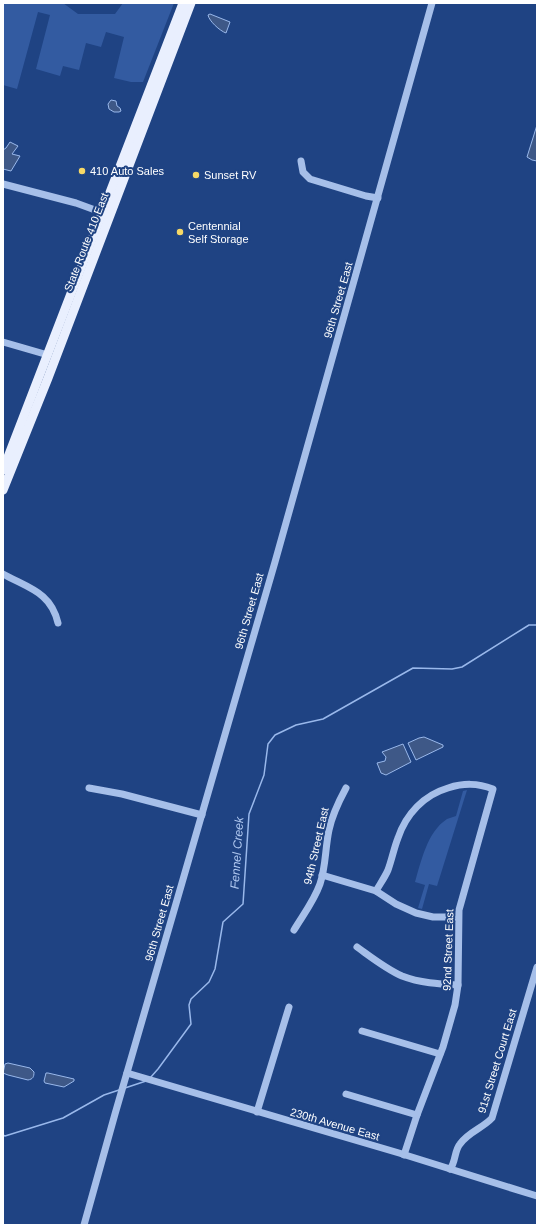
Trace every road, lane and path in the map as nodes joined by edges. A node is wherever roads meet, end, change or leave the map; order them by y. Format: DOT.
graph roads {
  1 [pos="183,3"];
  2 [pos="191,3"];
  3 [pos="432,3"];
  4 [pos="301,161"];
  5 [pos="3,184"];
  6 [pos="378,198"];
  7 [pos="106,214"];
  8 [pos="3,342"];
  9 [pos="48,355"];
  10 [pos="3,470"];
  11 [pos="3,490"];
  12 [pos="3,574"];
  13 [pos="3,580"];
  14 [pos="23,584"];
  15 [pos="58,624"];
  16 [pos="89,788"];
  17 [pos="346,788"];
  18 [pos="202,815"];
  19 [pos="322,875"];
  20 [pos="376,891"];
  21 [pos="458,917"];
  22 [pos="294,930"];
  23 [pos="356,947"];
  24 [pos="537,967"];
  25 [pos="458,985"];
  26 [pos="289,1007"];
  27 [pos="362,1031"];
  28 [pos="440,1054"];
  29 [pos="127,1074"];
  30 [pos="346,1094"];
  31 [pos="257,1112"];
  32 [pos="417,1115"];
  33 [pos="404,1155"];
  34 [pos="450,1169"];
  35 [pos="537,1196"];
  36 [pos="84,1225"];
  1 -- 7 [label="main road, State Route 410 East"];
  2 -- 7 [label="main road, State Route 410 East"];
  3 -- 6 [label="street, 96th Street East"];
  4 -- 6 [label="street"];
  5 -- 7 [label="street"];
  6 -- 18 [label="street, 96th Street East"];
  7 -- 9 [label="main road, State Route 410 East"];
  7 -- 11 [label="main road, State Route 410 East"];
  8 -- 9 [label="street"];
  9 -- 10 [label="main road, State Route 410 East"];
  12 -- 14 [label="street"];
  13 -- 14 [label="street"];
  14 -- 15 [label="street"];
  16 -- 18 [label="street"];
  17 -- 19 [label="street, 94th Street East"];
  18 -- 29 [label="street, 96th Street East"];
  19 -- 20 [label="street"];
  19 -- 22 [label="street, 94th Street East"];
  20 -- 21 [label="street"];
  20 -- 21 [label="street, 92nd Street East"];
  21 -- 25 [label="street, 92nd Street East"];
  23 -- 25 [label="street"];
  24 -- 34 [label="street, 91st Street Court East"];
  25 -- 28 [label="street, 92nd Street East"];
  26 -- 31 [label="street"];
  27 -- 28 [label="street"];
  28 -- 32 [label="street, 92nd Street East"];
  29 -- 31 [label="street, 230th Avenue East"];
  29 -- 36 [label="street, 96th Street East"];
  30 -- 32 [label="street"];
  31 -- 33 [label="street, 230th Avenue East"];
  32 -- 33 [label="street, 92nd Street East"];
  33 -- 34 [label="street, 230th Avenue East"];
  34 -- 35 [label="street, 230th Avenue East"];
}
